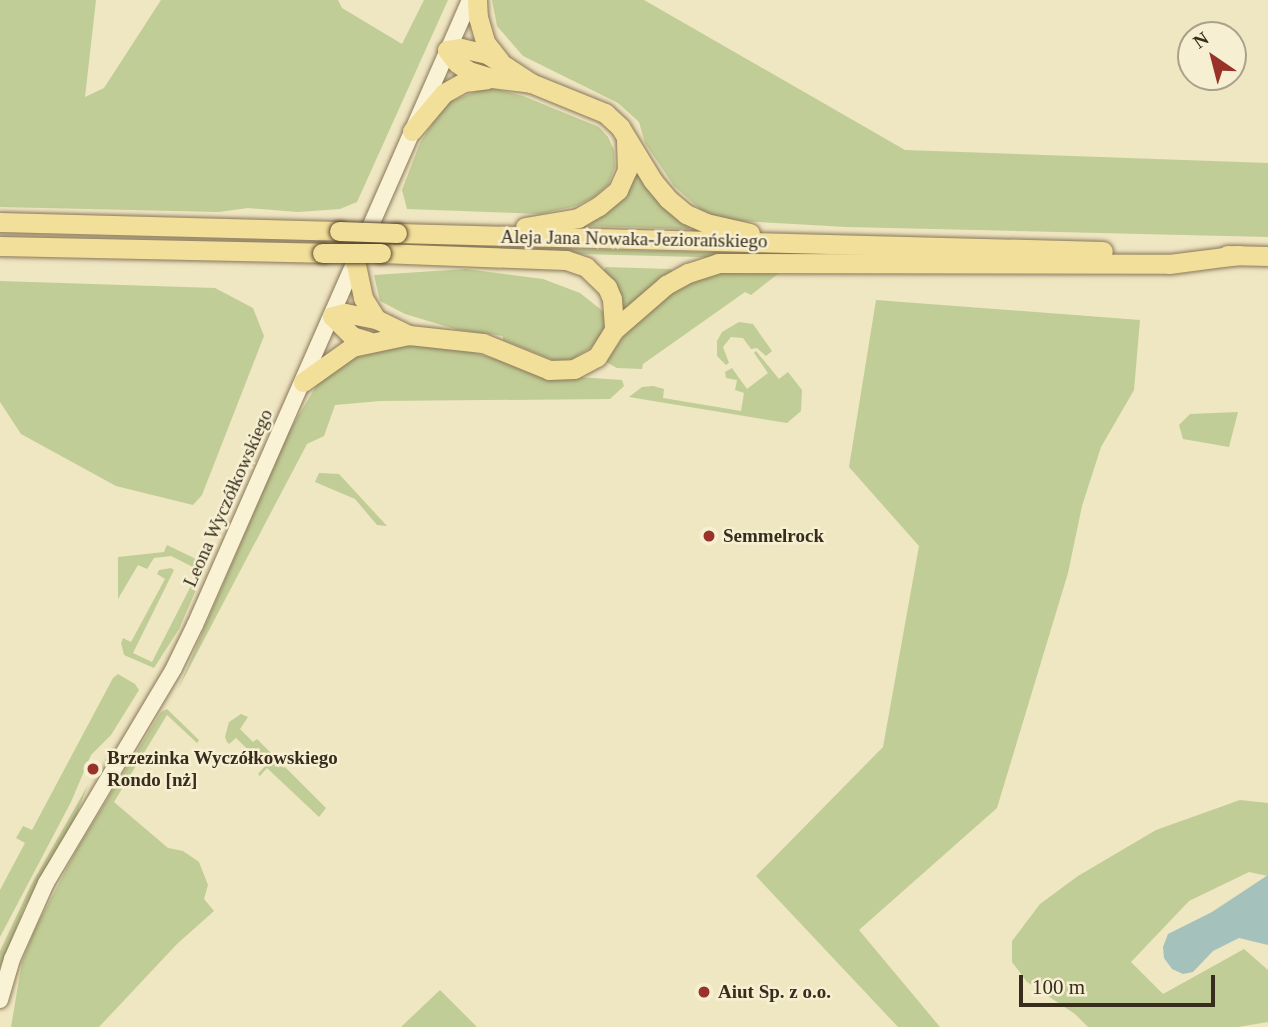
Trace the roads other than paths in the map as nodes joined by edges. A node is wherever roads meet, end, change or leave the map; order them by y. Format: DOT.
graph roads {
  1 [pos="470,0"];
  2 [pos="477,0"];
  3 [pos="447,50"];
  4 [pos="496,70"];
  5 [pos="412,131"];
  6 [pos="626,138"];
  7 [pos="0,222"];
  8 [pos="462,234"];
  9 [pos="802,243"];
  10 [pos="0,246"];
  11 [pos="1239,255"];
  12 [pos="1268,256"];
  13 [pos="355,260"];
  14 [pos="332,316"];
  15 [pos="376,319"];
  16 [pos="614,330"];
  17 [pos="409,335"];
  18 [pos="368,341"];
  19 [pos="303,382"];
  20 [pos="0,1000"];
  1 -- 3 [label="street, Leona Wyczółkowskiego"];
  2 -- 4 [label="main road"];
  3 -- 4 [label="main road"];
  3 -- 5 [label="street, Leona Wyczółkowskiego"];
  4 -- 5 [label="main road"];
  4 -- 6 [label="main road"];
  5 -- 13 [label="street, Leona Wyczółkowskiego"];
  6 -- 8 [label="main road"];
  6 -- 9 [label="main road"];
  7 -- 8 [label="main road, Aleja Jana Nowaka-Jeziorańskiego, bridge"];
  8 -- 9 [label="main road, Aleja Jana Nowaka-Jeziorańskiego"];
  9 -- 11 [label="main road, Aleja Jana Nowaka-Jeziorańskiego"];
  10 -- 16 [label="main road, bridge"];
  11 -- 12 [label="main road, Aleja Jana Nowaka-Jeziorańskiego"];
  11 -- 16 [label="main road"];
  13 -- 14 [label="street, Leona Wyczółkowskiego"];
  13 -- 15 [label="main road"];
  14 -- 15 [label="main road"];
  14 -- 18 [label="main road"];
  14 -- 19 [label="street, Leona Wyczółkowskiego"];
  15 -- 17 [label="main road"];
  16 -- 17 [label="main road"];
  17 -- 18 [label="main road"];
  18 -- 19 [label="main road"];
  19 -- 20 [label="street, Leona Wyczółkowskiego"];
}
